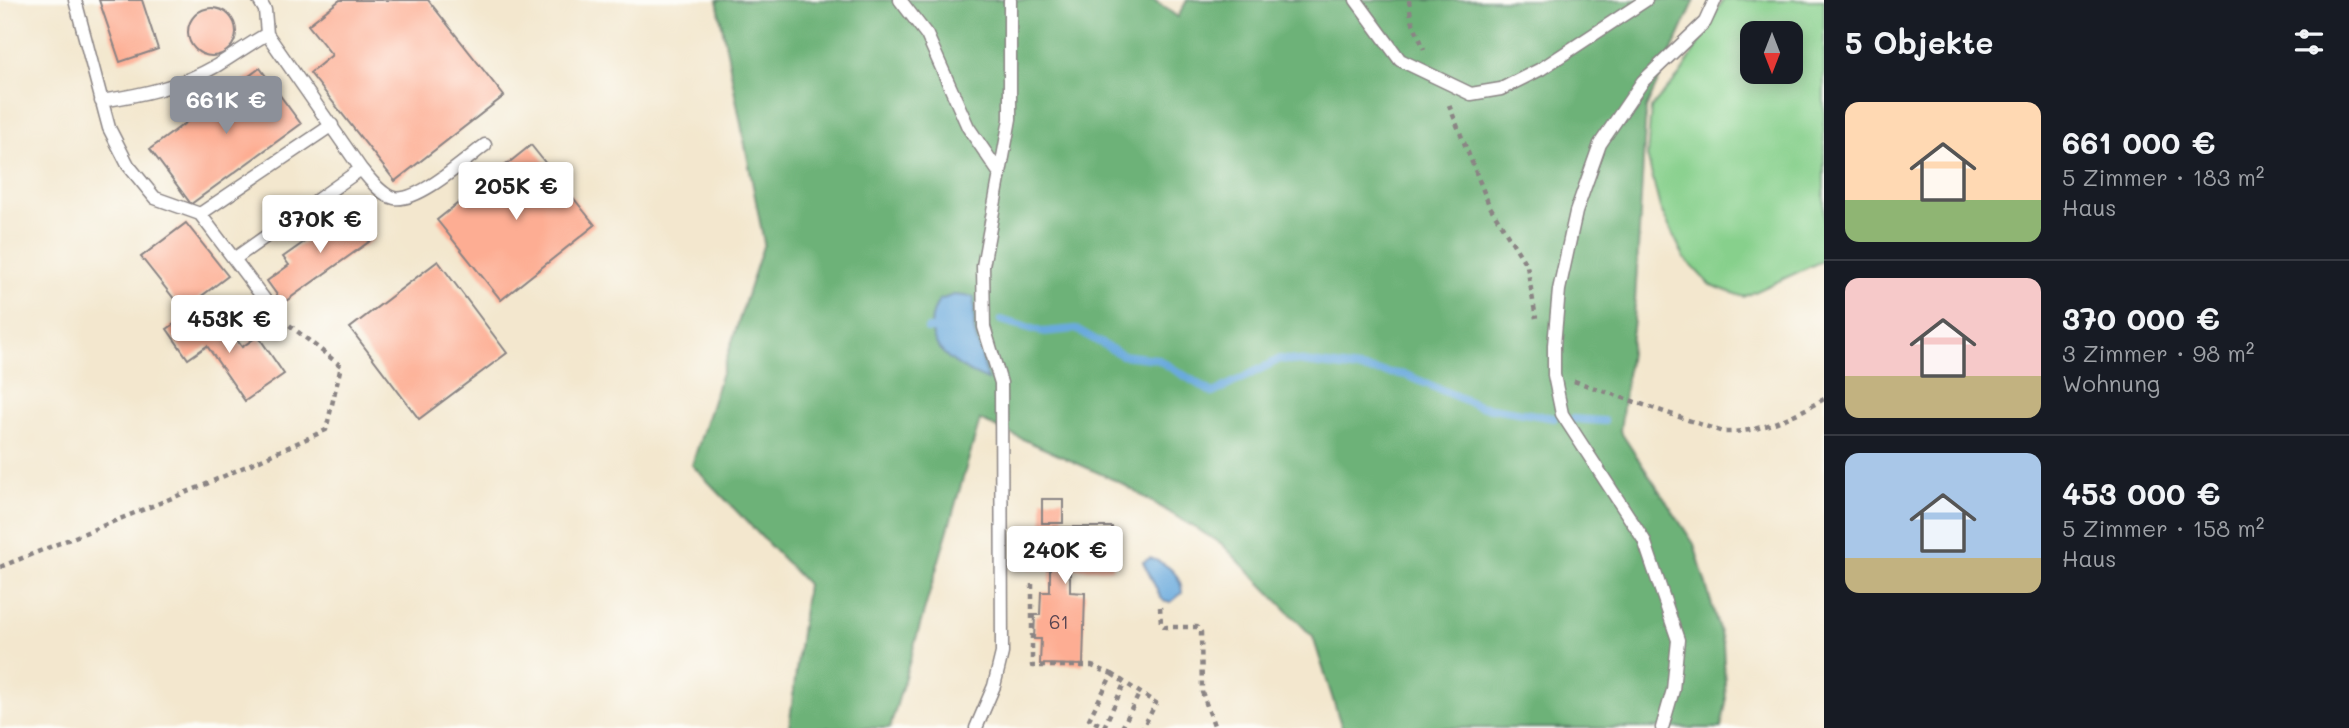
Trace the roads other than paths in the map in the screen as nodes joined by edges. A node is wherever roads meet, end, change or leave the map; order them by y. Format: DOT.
graph roads {
  1 [pos="75,0"];
  2 [pos="259,0"];
  3 [pos="900,0"];
  4 [pos="1010,0"];
  5 [pos="1356,0"];
  6 [pos="1646,0"];
  7 [pos="1715,0"];
  8 [pos="267,34"];
  9 [pos="101,101"];
  10 [pos="332,125"];
  11 [pos="485,145"];
  12 [pos="361,169"];
  13 [pos="998,171"];
  14 [pos="200,214"];
  15 [pos="234,259"];
  16 [pos="274,312"];
  17 [pos="976,728"];
  18 [pos="1662,728"];
  1 -- 9 [label="lane"];
  2 -- 8 [label="lane"];
  3 -- 13 [label="lane"];
  4 -- 13 [label="lane"];
  5 -- 6 [label="lane"];
  7 -- 18 [label="lane"];
  8 -- 9 [label="lane"];
  8 -- 10 [label="lane"];
  9 -- 14 [label="lane"];
  10 -- 12 [label="lane"];
  10 -- 14 [label="lane"];
  11 -- 12 [label="lane"];
  12 -- 15 [label="lane"];
  13 -- 17 [label="lane"];
  14 -- 15 [label="lane"];
  15 -- 16 [label="lane"];
}
